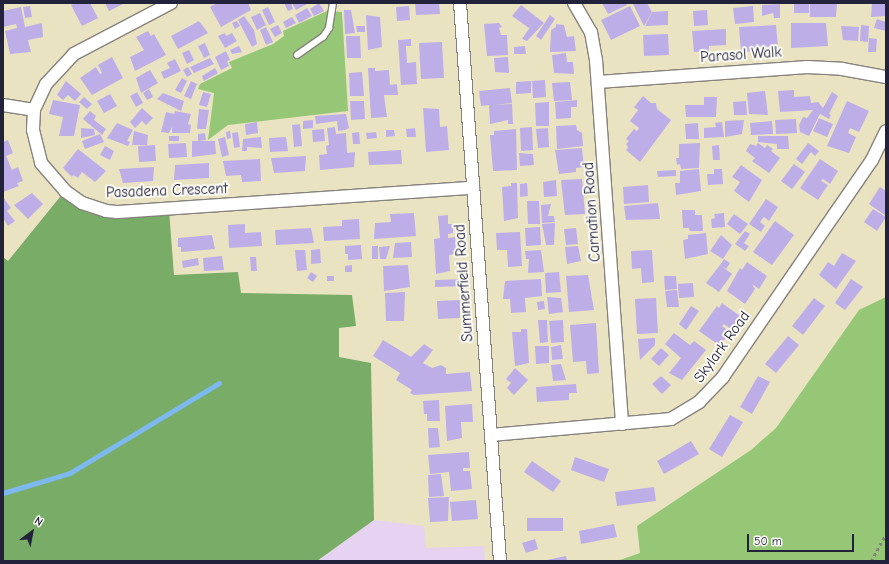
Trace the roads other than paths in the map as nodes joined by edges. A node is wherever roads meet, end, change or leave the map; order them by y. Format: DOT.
graph roads {
  1 [pos="171,3"];
  2 [pos="333,3"];
  3 [pos="460,3"];
  4 [pos="574,3"];
  5 [pos="297,55"];
  6 [pos="886,77"];
  7 [pos="598,82"];
  8 [pos="3,105"];
  9 [pos="34,110"];
  10 [pos="886,131"];
  11 [pos="473,188"];
  12 [pos="622,424"];
  13 [pos="491,434"];
  14 [pos="500,561"];
  1 -- 9 [label="street, Pasadena Crescent"];
  2 -- 5 [label="lane"];
  3 -- 11 [label="street, Summerfield Road"];
  4 -- 7 [label="street, Carnation Road"];
  6 -- 7 [label="street, Parasol Walk"];
  7 -- 12 [label="street, Carnation Road"];
  8 -- 9 [label="street"];
  9 -- 11 [label="street, Pasadena Crescent"];
  10 -- 12 [label="street, Skylark Road"];
  11 -- 13 [label="street, Summerfield Road"];
  12 -- 13 [label="street, Skylark Road"];
  13 -- 14 [label="street, Summerfield Road"];
}
